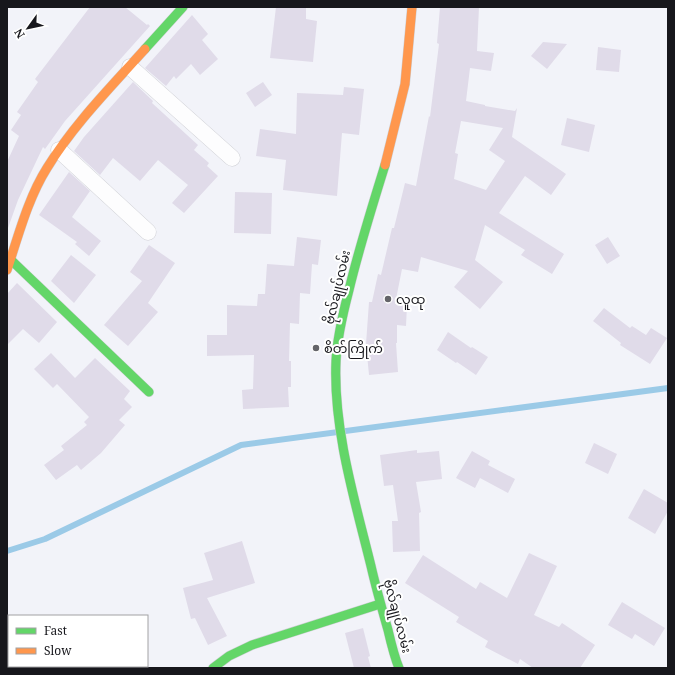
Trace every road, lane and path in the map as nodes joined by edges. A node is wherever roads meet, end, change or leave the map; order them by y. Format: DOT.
graph roads {
  1 [pos="183,7"];
  2 [pos="412,7"];
  3 [pos="130,67"];
  4 [pos="59,150"];
  5 [pos="232,158"];
  6 [pos="148,232"];
  7 [pos="11,260"];
  8 [pos="7,270"];
  9 [pos="149,392"];
  10 [pos="380,604"];
  11 [pos="212,668"];
  12 [pos="399,668"];
  1 -- 3 [label="street"];
  2 -- 10 [label="street, ဗိုလ်‌ချုပ်‌လမ်း"];
  3 -- 4 [label="street"];
  3 -- 5 [label="street"];
  4 -- 6 [label="street"];
  4 -- 7 [label="street"];
  7 -- 8 [label="street"];
  7 -- 9 [label="street"];
  10 -- 11 [label="street"];
  10 -- 12 [label="street, ဗိုလ်‌ချုပ်‌လမ်း"];
}
